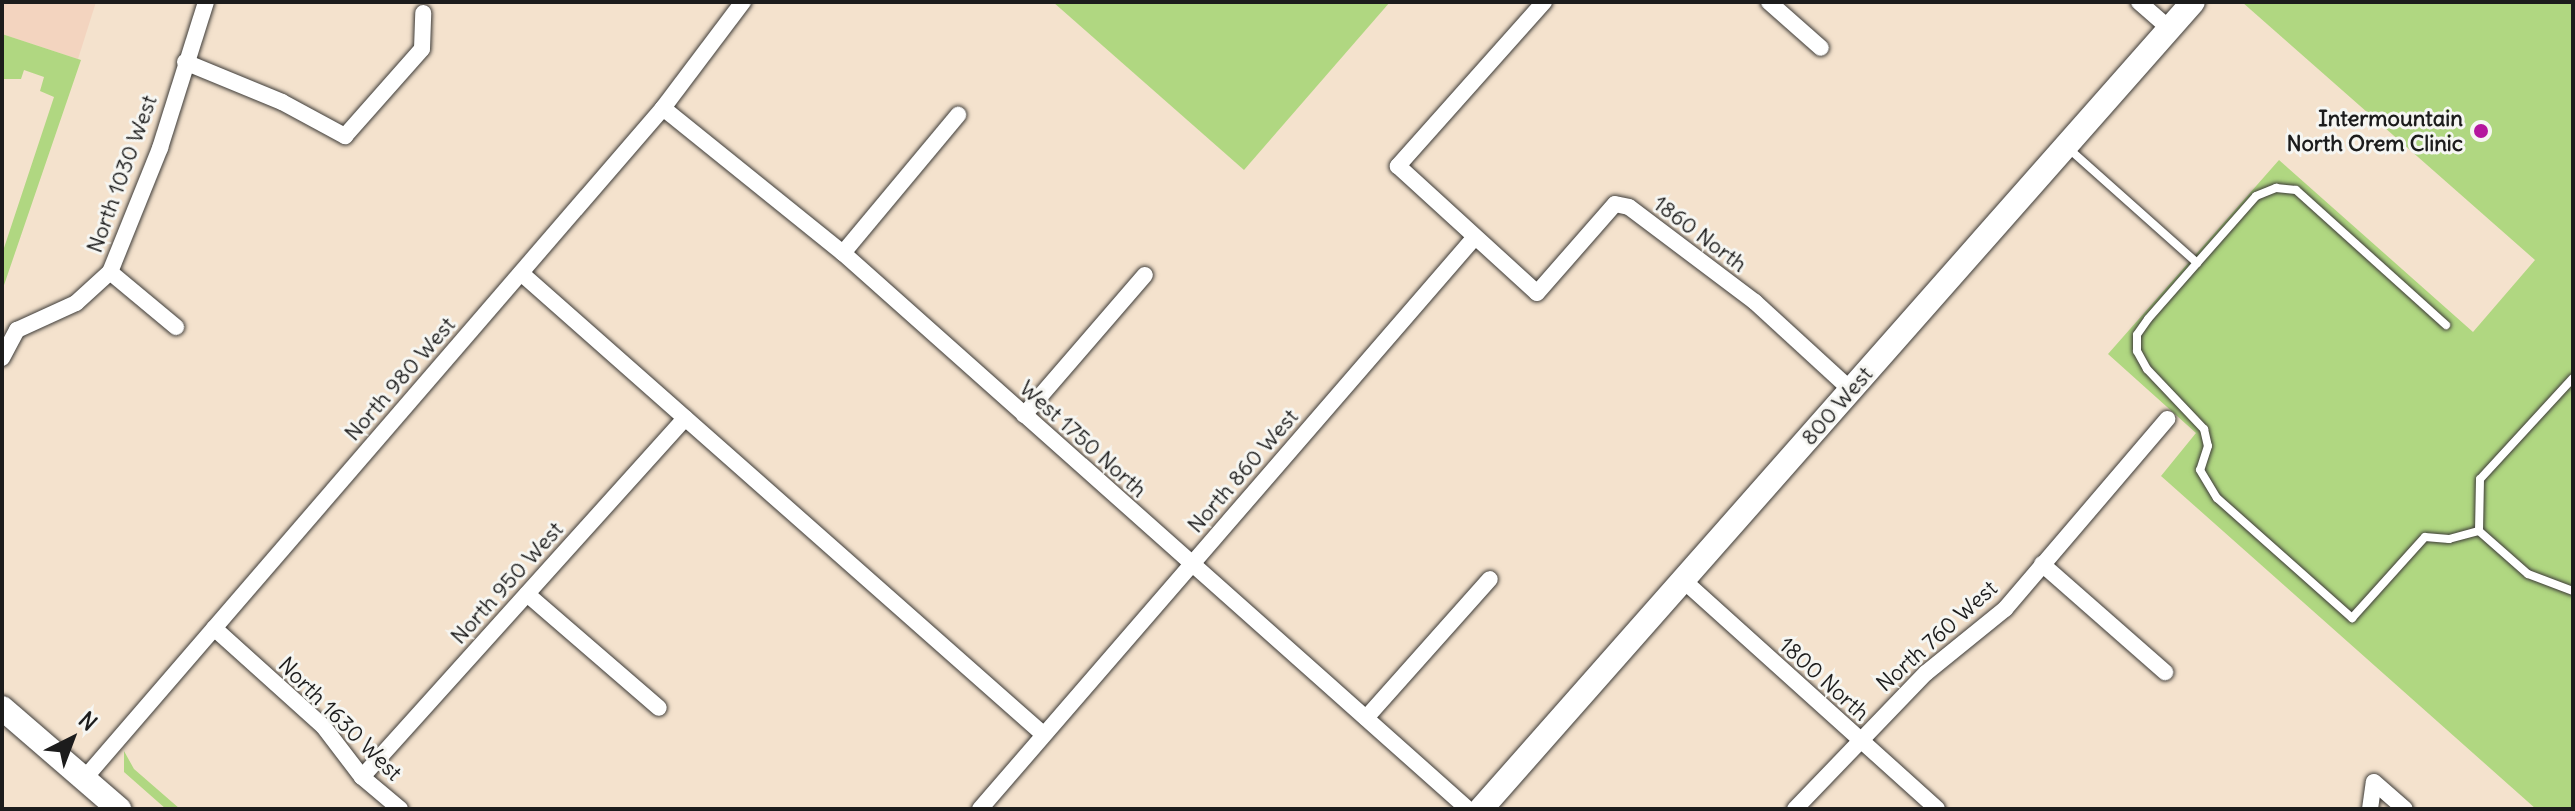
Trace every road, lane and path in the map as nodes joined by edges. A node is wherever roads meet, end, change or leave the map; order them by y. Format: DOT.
graph roads {
  1 [pos="206,2"];
  2 [pos="743,2"];
  3 [pos="1544,2"];
  4 [pos="1769,2"];
  5 [pos="2139,2"];
  6 [pos="2193,2"];
  7 [pos="423,13"];
  8 [pos="2170,29"];
  9 [pos="1821,48"];
  10 [pos="185,62"];
  11 [pos="663,108"];
  12 [pos="958,115"];
  13 [pos="2066,146"];
  14 [pos="1475,237"];
  15 [pos="843,253"];
  16 [pos="2197,263"];
  17 [pos="110,272"];
  18 [pos="521,273"];
  19 [pos="1145,275"];
  20 [pos="2446,325"];
  21 [pos="176,327"];
  22 [pos="2,358"];
  23 [pos="2573,378"];
  24 [pos="1851,390"];
  25 [pos="1024,415"];
  26 [pos="685,418"];
  27 [pos="2167,419"];
  28 [pos="2479,531"];
  29 [pos="1190,564"];
  30 [pos="2042,564"];
  31 [pos="1490,579"];
  32 [pos="1683,580"];
  33 [pos="2573,591"];
  34 [pos="527,594"];
  35 [pos="214,628"];
  36 [pos="2165,672"];
  37 [pos="2,708"];
  38 [pos="659,708"];
  39 [pos="1366,718"];
  40 [pos="1043,734"];
  41 [pos="1857,739"];
  42 [pos="362,777"];
  43 [pos="84,779"];
  44 [pos="119,809"];
  45 [pos="400,809"];
  46 [pos="980,809"];
  47 [pos="1468,809"];
  48 [pos="1481,809"];
  49 [pos="1795,809"];
  50 [pos="1937,809"];
  51 [pos="2370,809"];
  52 [pos="2405,809"];
  1 -- 10 [label="street, North 1030 West"];
  2 -- 11 [label="street, North 980 West"];
  3 -- 14 [label="street, 1860 North"];
  4 -- 9 [label="street"];
  5 -- 8 [label="street"];
  6 -- 8 [label="street, 800 West"];
  7 -- 10 [label="street"];
  8 -- 13 [label="street, 800 West"];
  10 -- 17 [label="street, North 1030 West"];
  11 -- 15 [label="street, West 1750 North"];
  11 -- 18 [label="street, North 980 West"];
  12 -- 15 [label="street"];
  13 -- 16 [label="lane"];
  13 -- 24 [label="street, 800 West"];
  14 -- 24 [label="street, 1860 North"];
  14 -- 29 [label="street, North 860 West"];
  15 -- 25 [label="street, West 1750 North"];
  16 -- 20 [label="lane"];
  16 -- 28 [label="lane"];
  17 -- 21 [label="street"];
  17 -- 22 [label="street, North 1030 West"];
  18 -- 26 [label="street"];
  18 -- 35 [label="street, North 980 West"];
  19 -- 25 [label="street"];
  23 -- 28 [label="lane"];
  24 -- 32 [label="street, 800 West"];
  25 -- 29 [label="street, West 1750 North"];
  26 -- 34 [label="street, North 950 West"];
  26 -- 40 [label="street"];
  27 -- 30 [label="street, North 760 West"];
  28 -- 33 [label="lane"];
  29 -- 39 [label="street, West 1750 North"];
  29 -- 40 [label="street, North 860 West"];
  30 -- 36 [label="street"];
  30 -- 41 [label="street, North 760 West"];
  31 -- 39 [label="street"];
  32 -- 41 [label="street, 1800 North"];
  32 -- 48 [label="street, 800 West"];
  34 -- 38 [label="street"];
  34 -- 42 [label="street, North 950 West"];
  35 -- 42 [label="street, North 1630 West"];
  35 -- 43 [label="street, North 980 West"];
  37 -- 43 [label="street"];
  39 -- 47 [label="street, West 1750 North"];
  40 -- 46 [label="street, North 860 West"];
  41 -- 49 [label="street, North 760 West"];
  41 -- 50 [label="street, 1800 North"];
  42 -- 45 [label="street, North 1630 West"];
  43 -- 44 [label="street"];
  51 -- 52 [label="street"];
}
